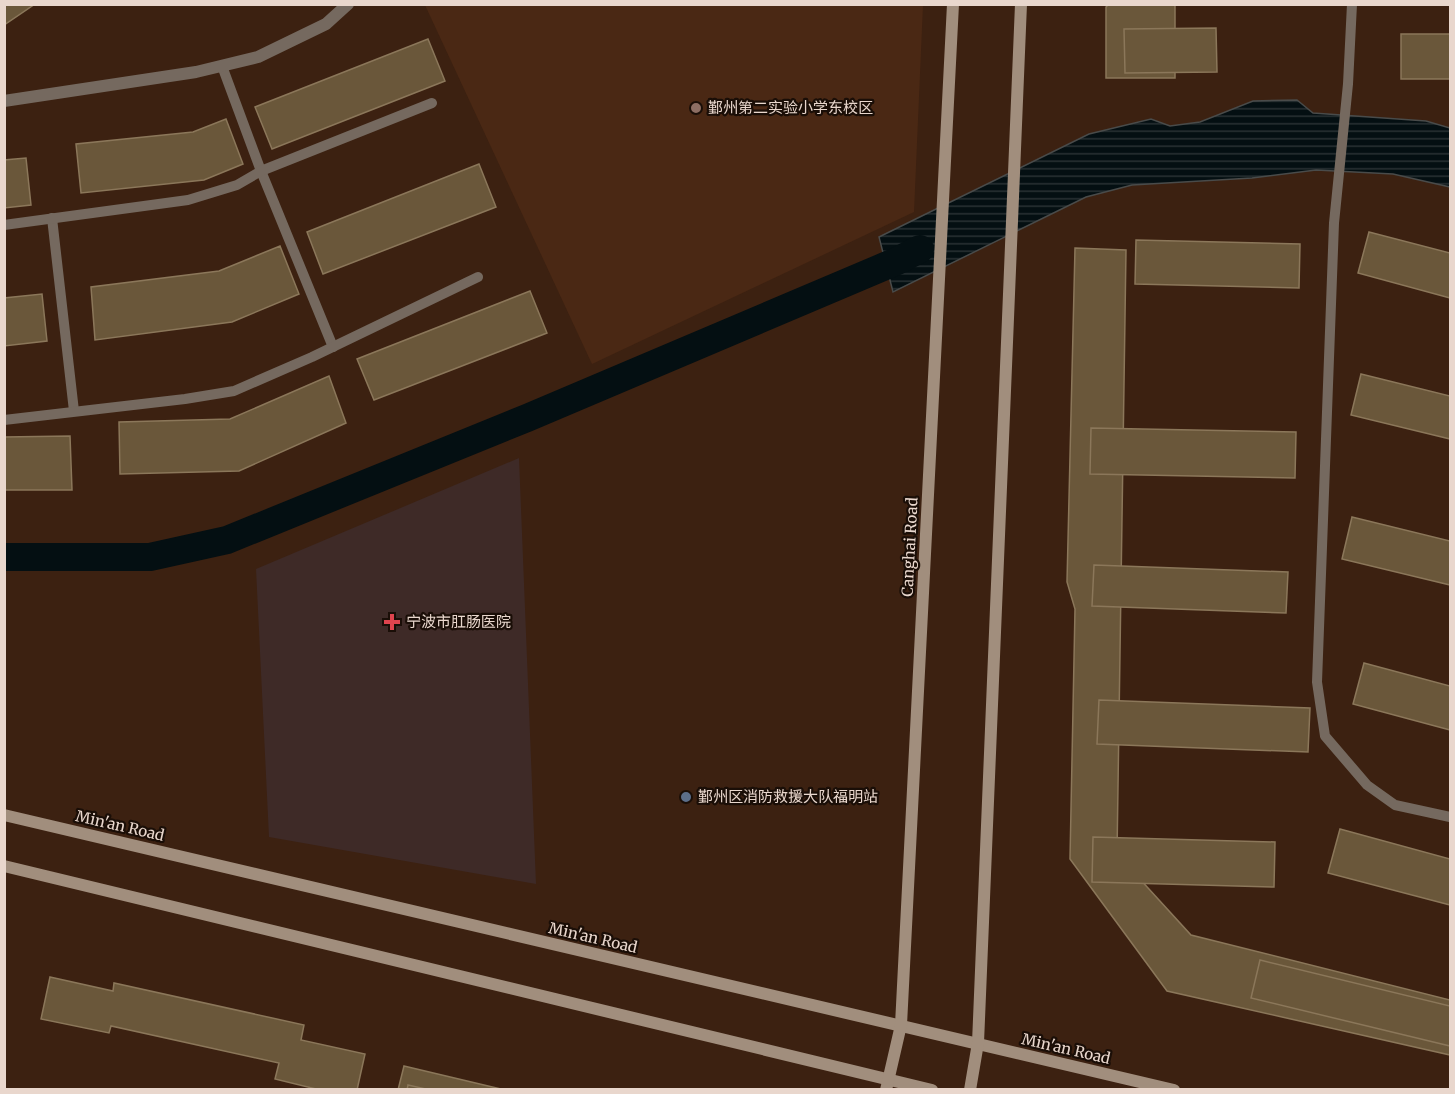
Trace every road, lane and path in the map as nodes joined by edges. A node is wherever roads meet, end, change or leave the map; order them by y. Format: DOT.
graph roads {
  1 [pos="348,4"];
  2 [pos="953,4"];
  3 [pos="1021,4"];
  4 [pos="1352,4"];
  5 [pos="222,66"];
  6 [pos="4,101"];
  7 [pos="432,103"];
  8 [pos="261,171"];
  9 [pos="52,218"];
  10 [pos="4,225"];
  11 [pos="478,277"];
  12 [pos="333,347"];
  13 [pos="74,411"];
  14 [pos="4,420"];
  15 [pos="4,815"];
  16 [pos="1450,817"];
  17 [pos="4,866"];
  18 [pos="901,1025"];
  19 [pos="978,1043"];
  20 [pos="887,1084"];
  21 [pos="932,1089"];
  22 [pos="970,1089"];
  23 [pos="1174,1089"];
  1 -- 5 [label="street"];
  2 -- 18 [label="main road, Canghai Road"];
  3 -- 19 [label="main road"];
  4 -- 16 [label="lane"];
  5 -- 6 [label="street"];
  5 -- 8 [label="lane"];
  7 -- 8 [label="lane"];
  8 -- 9 [label="lane"];
  8 -- 12 [label="lane"];
  9 -- 10 [label="lane"];
  9 -- 13 [label="lane"];
  11 -- 12 [label="lane"];
  12 -- 13 [label="lane"];
  13 -- 14 [label="lane"];
  15 -- 18 [label="main road, Min'an Road"];
  17 -- 20 [label="main road"];
  18 -- 19 [label="main road, Min'an Road"];
  18 -- 20 [label="main road, Canghai Road"];
  19 -- 22 [label="main road"];
  19 -- 23 [label="main road, Min'an Road"];
  20 -- 21 [label="main road"];
}
